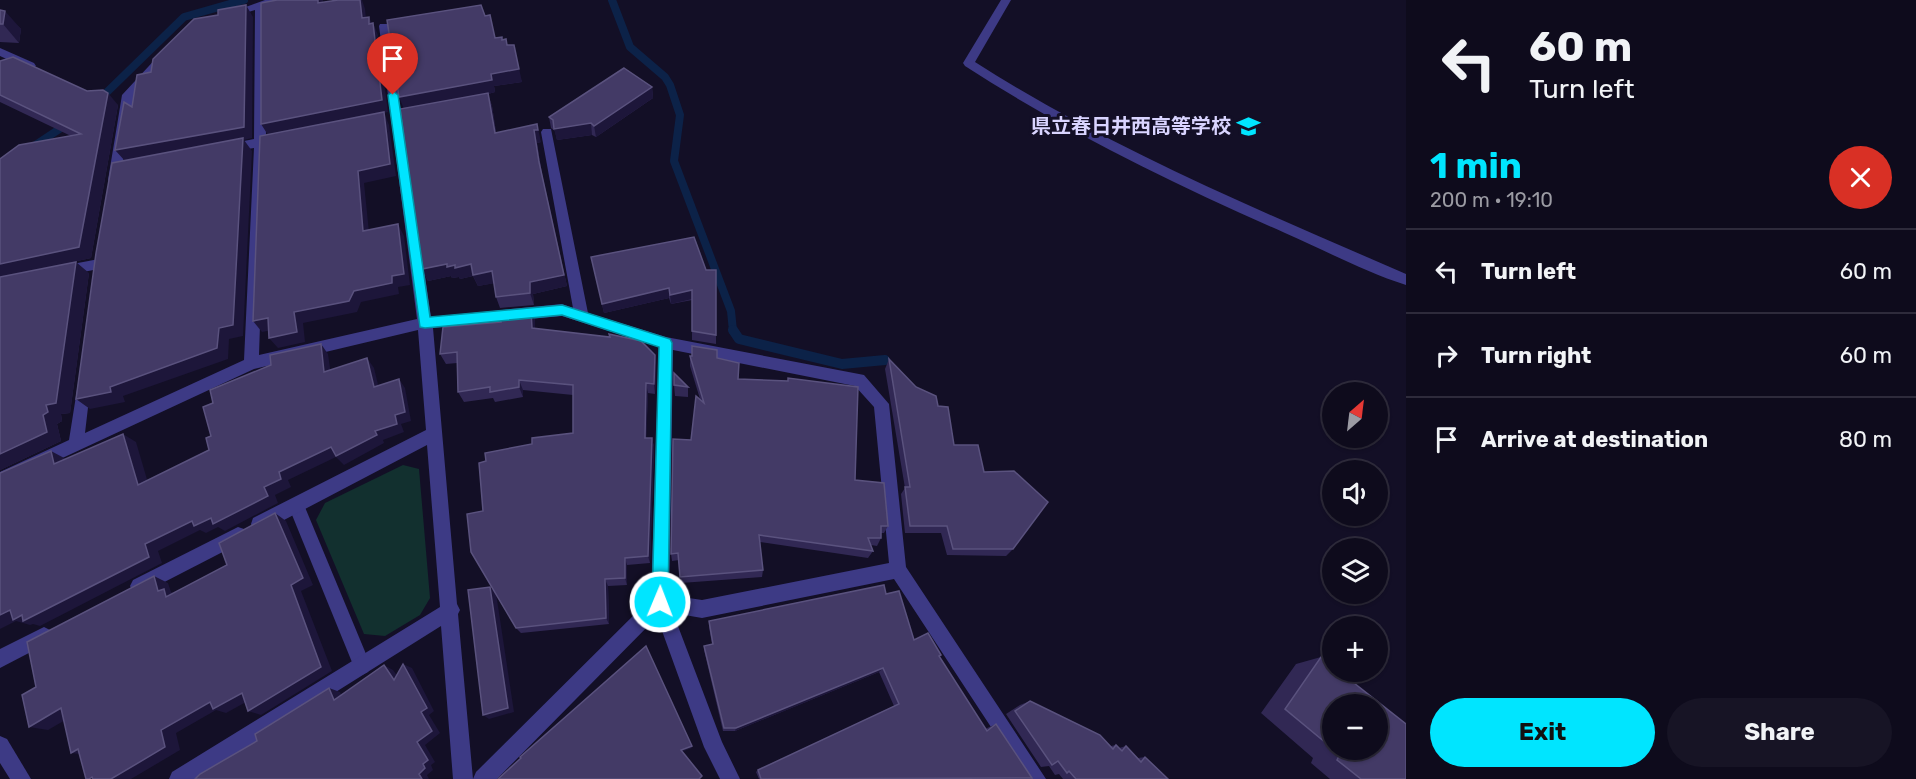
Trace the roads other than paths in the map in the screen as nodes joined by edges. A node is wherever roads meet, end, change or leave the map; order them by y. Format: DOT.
graph roads {
  1 [pos="276,0"];
  2 [pos="1006,0"];
  3 [pos="260,5"];
  4 [pos="217,18"];
  5 [pos="384,26"];
  6 [pos="173,48"];
  7 [pos="0,52"];
  8 [pos="41,71"];
  9 [pos="128,94"];
  10 [pos="112,97"];
  11 [pos="547,132"];
  12 [pos="294,136"];
  13 [pos="260,142"];
  14 [pos="215,151"];
  15 [pos="111,193"];
  16 [pos="99,264"];
  17 [pos="44,275"];
  18 [pos="1406,280"];
  19 [pos="582,316"];
  20 [pos="425,323"];
  21 [pos="666,343"];
  22 [pos="251,363"];
  23 [pos="86,366"];
  24 [pos="435,433"];
  25 [pos="76,445"];
  26 [pos="0,480"];
  27 [pos="296,505"];
  28 [pos="898,570"];
  29 [pos="127,593"];
  30 [pos="660,602"];
  31 [pos="451,610"];
  32 [pos="63,626"];
  33 [pos="0,659"];
  34 [pos="362,666"];
  35 [pos="0,746"];
  36 [pos="21,779"];
  37 [pos="179,779"];
  38 [pos="463,779"];
  39 [pos="483,779"];
  40 [pos="730,779"];
  41 [pos="1036,779"];
  1 -- 3 [label="street"];
  2 -- 18 [label="street"];
  3 -- 4 [label="street"];
  3 -- 13 [label="street"];
  5 -- 20 [label="street"];
  6 -- 9 [label="street"];
  7 -- 8 [label="street"];
  9 -- 10 [label="street"];
  9 -- 15 [label="street"];
  11 -- 19 [label="street"];
  12 -- 13 [label="street"];
  13 -- 14 [label="street"];
  13 -- 22 [label="street"];
  16 -- 17 [label="street"];
  19 -- 20 [label="street"];
  19 -- 21 [label="street"];
  20 -- 22 [label="street"];
  20 -- 24 [label="street"];
  21 -- 28 [label="street"];
  21 -- 30 [label="street"];
  22 -- 25 [label="street"];
  23 -- 25 [label="street"];
  24 -- 27 [label="street"];
  24 -- 31 [label="street"];
  25 -- 26 [label="street"];
  27 -- 29 [label="street"];
  27 -- 34 [label="street"];
  28 -- 30 [label="street"];
  28 -- 41 [label="street"];
  30 -- 39 [label="street"];
  30 -- 40 [label="street"];
  31 -- 34 [label="street"];
  31 -- 38 [label="street"];
  32 -- 33 [label="street"];
  34 -- 37 [label="street"];
  35 -- 36 [label="street"];
}
